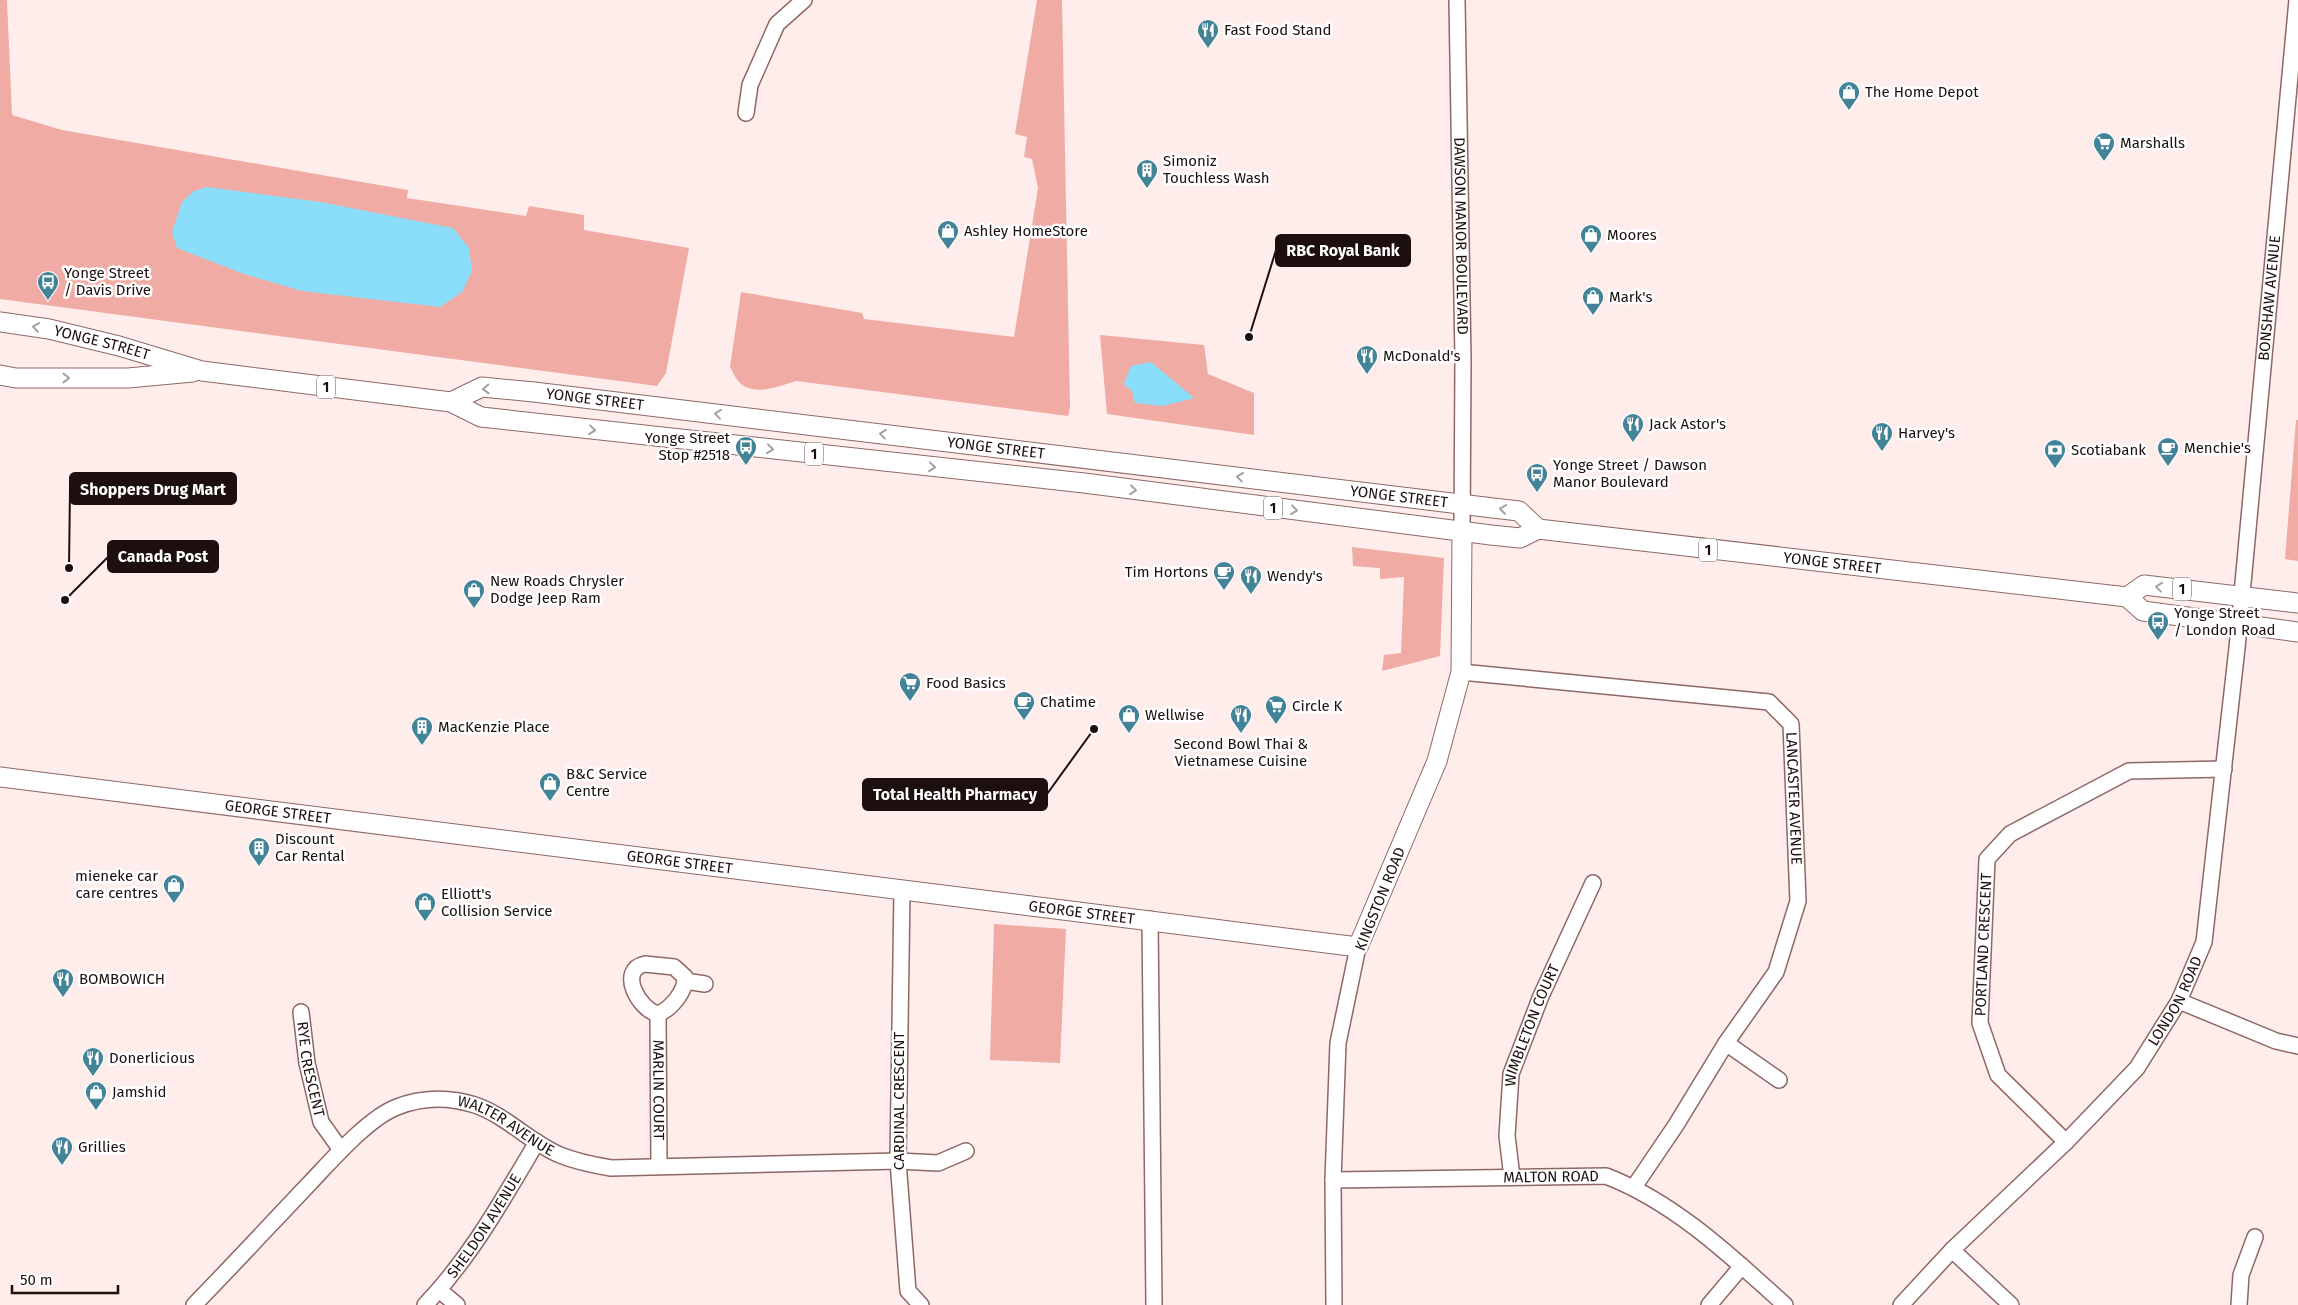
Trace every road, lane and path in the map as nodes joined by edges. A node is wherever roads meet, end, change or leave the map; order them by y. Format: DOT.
graph roads {
  1 [pos="804,0"];
  2 [pos="1457,0"];
  3 [pos="2297,0"];
  4 [pos="746,113"];
  5 [pos="0,322"];
  6 [pos="202,372"];
  7 [pos="0,375"];
  8 [pos="450,402"];
  9 [pos="1462,504"];
  10 [pos="1538,529"];
  11 [pos="1462,532"];
  12 [pos="2242,596"];
  13 [pos="2127,597"];
  14 [pos="2298,603"];
  15 [pos="2239,625"];
  16 [pos="2298,632"];
  17 [pos="1461,672"];
  18 [pos="2224,769"];
  19 [pos="0,777"];
  20 [pos="1594,883"];
  21 [pos="902,891"];
  22 [pos="1150,919"];
  23 [pos="1358,947"];
  24 [pos="685,981"];
  25 [pos="705,984"];
  26 [pos="2179,1001"];
  27 [pos="301,1012"];
  28 [pos="658,1014"];
  29 [pos="1726,1043"];
  30 [pos="2298,1046"];
  31 [pos="1779,1080"];
  32 [pos="537,1142"];
  33 [pos="2066,1142"];
  34 [pos="341,1150"];
  35 [pos="966,1151"];
  36 [pos="898,1161"];
  37 [pos="659,1166"];
  38 [pos="1512,1177"];
  39 [pos="1333,1180"];
  40 [pos="1634,1188"];
  41 [pos="2255,1237"];
  42 [pos="1952,1250"];
  43 [pos="1742,1266"];
  44 [pos="439,1290"];
  45 [pos="194,1305"];
  46 [pos="425,1305"];
  47 [pos="457,1305"];
  48 [pos="921,1305"];
  49 [pos="1154,1305"];
  50 [pos="1334,1305"];
  51 [pos="1709,1305"];
  52 [pos="1785,1305"];
  53 [pos="1901,1305"];
  54 [pos="2011,1305"];
  55 [pos="2239,1305"];
  1 -- 4 [label="street"];
  2 -- 9 [label="street, DAWSON MANOR BOULEVARD"];
  3 -- 12 [label="street, BONSHAW AVENUE"];
  6 -- 5 [label="main road, YONGE STREET / 1, one-way"];
  7 -- 6 [label="main road, YONGE STREET / 1, one-way"];
  6 -- 8 [label="main road, YONGE STREET / 1"];
  9 -- 8 [label="main road, YONGE STREET / 1, one-way"];
  8 -- 11 [label="main road, YONGE STREET / 1, one-way"];
  10 -- 9 [label="main road, YONGE STREET / 1, one-way"];
  9 -- 11 [label="street, DAWSON MANOR BOULEVARD"];
  10 -- 11 [label="main road, YONGE STREET / 1"];
  10 -- 13 [label="main road, YONGE STREET / 1"];
  11 -- 17 [label="main road, KINGSTON ROAD"];
  12 -- 13 [label="main road, 1, one-way"];
  12 -- 14 [label="main road, 1"];
  12 -- 15 [label="street, LONDON ROAD"];
  13 -- 15 [label="main road, YONGE STREET / 1"];
  15 -- 16 [label="main road, YONGE STREET / 1"];
  15 -- 18 [label="street, LONDON ROAD"];
  17 -- 23 [label="main road, KINGSTON ROAD"];
  17 -- 29 [label="street, LANCASTER AVENUE"];
  18 -- 26 [label="street, LONDON ROAD"];
  18 -- 33 [label="street, PORTLAND CRESCENT"];
  19 -- 21 [label="main road, GEORGE STREET"];
  20 -- 38 [label="street, WIMBLETON COURT"];
  21 -- 22 [label="main road, GEORGE STREET"];
  21 -- 36 [label="street, CARDINAL CRESCENT"];
  22 -- 23 [label="main road, GEORGE STREET"];
  22 -- 49 [label="street"];
  23 -- 39 [label="street, KINGSTON ROAD"];
  24 -- 25 [label="street"];
  24 -- 28 [label="street"];
  24 -- 28 [label="street"];
  26 -- 30 [label="street"];
  26 -- 33 [label="street, LONDON ROAD"];
  27 -- 34 [label="street, RYE CRESCENT"];
  28 -- 37 [label="street, MARLIN COURT"];
  29 -- 31 [label="street"];
  29 -- 40 [label="street, LANCASTER AVENUE"];
  32 -- 34 [label="street, WALTER AVENUE"];
  32 -- 37 [label="street, WALTER AVENUE"];
  32 -- 44 [label="street, SHELDON AVENUE"];
  33 -- 42 [label="street, LONDON ROAD"];
  34 -- 45 [label="street, WALTER AVENUE"];
  35 -- 36 [label="street, WALTER AVENUE"];
  36 -- 37 [label="street, WALTER AVENUE"];
  36 -- 48 [label="street, CARDINAL CRESCENT"];
  38 -- 39 [label="street, MALTON ROAD"];
  38 -- 40 [label="street, MALTON ROAD"];
  39 -- 50 [label="street, KINGSTON ROAD"];
  40 -- 43 [label="street, MALTON ROAD"];
  41 -- 55 [label="street"];
  42 -- 53 [label="street, LONDON ROAD"];
  42 -- 54 [label="street"];
  43 -- 51 [label="street"];
  43 -- 52 [label="street, MALTON ROAD"];
  44 -- 46 [label="street, SHELDON AVENUE"];
  44 -- 47 [label="street"];
}
